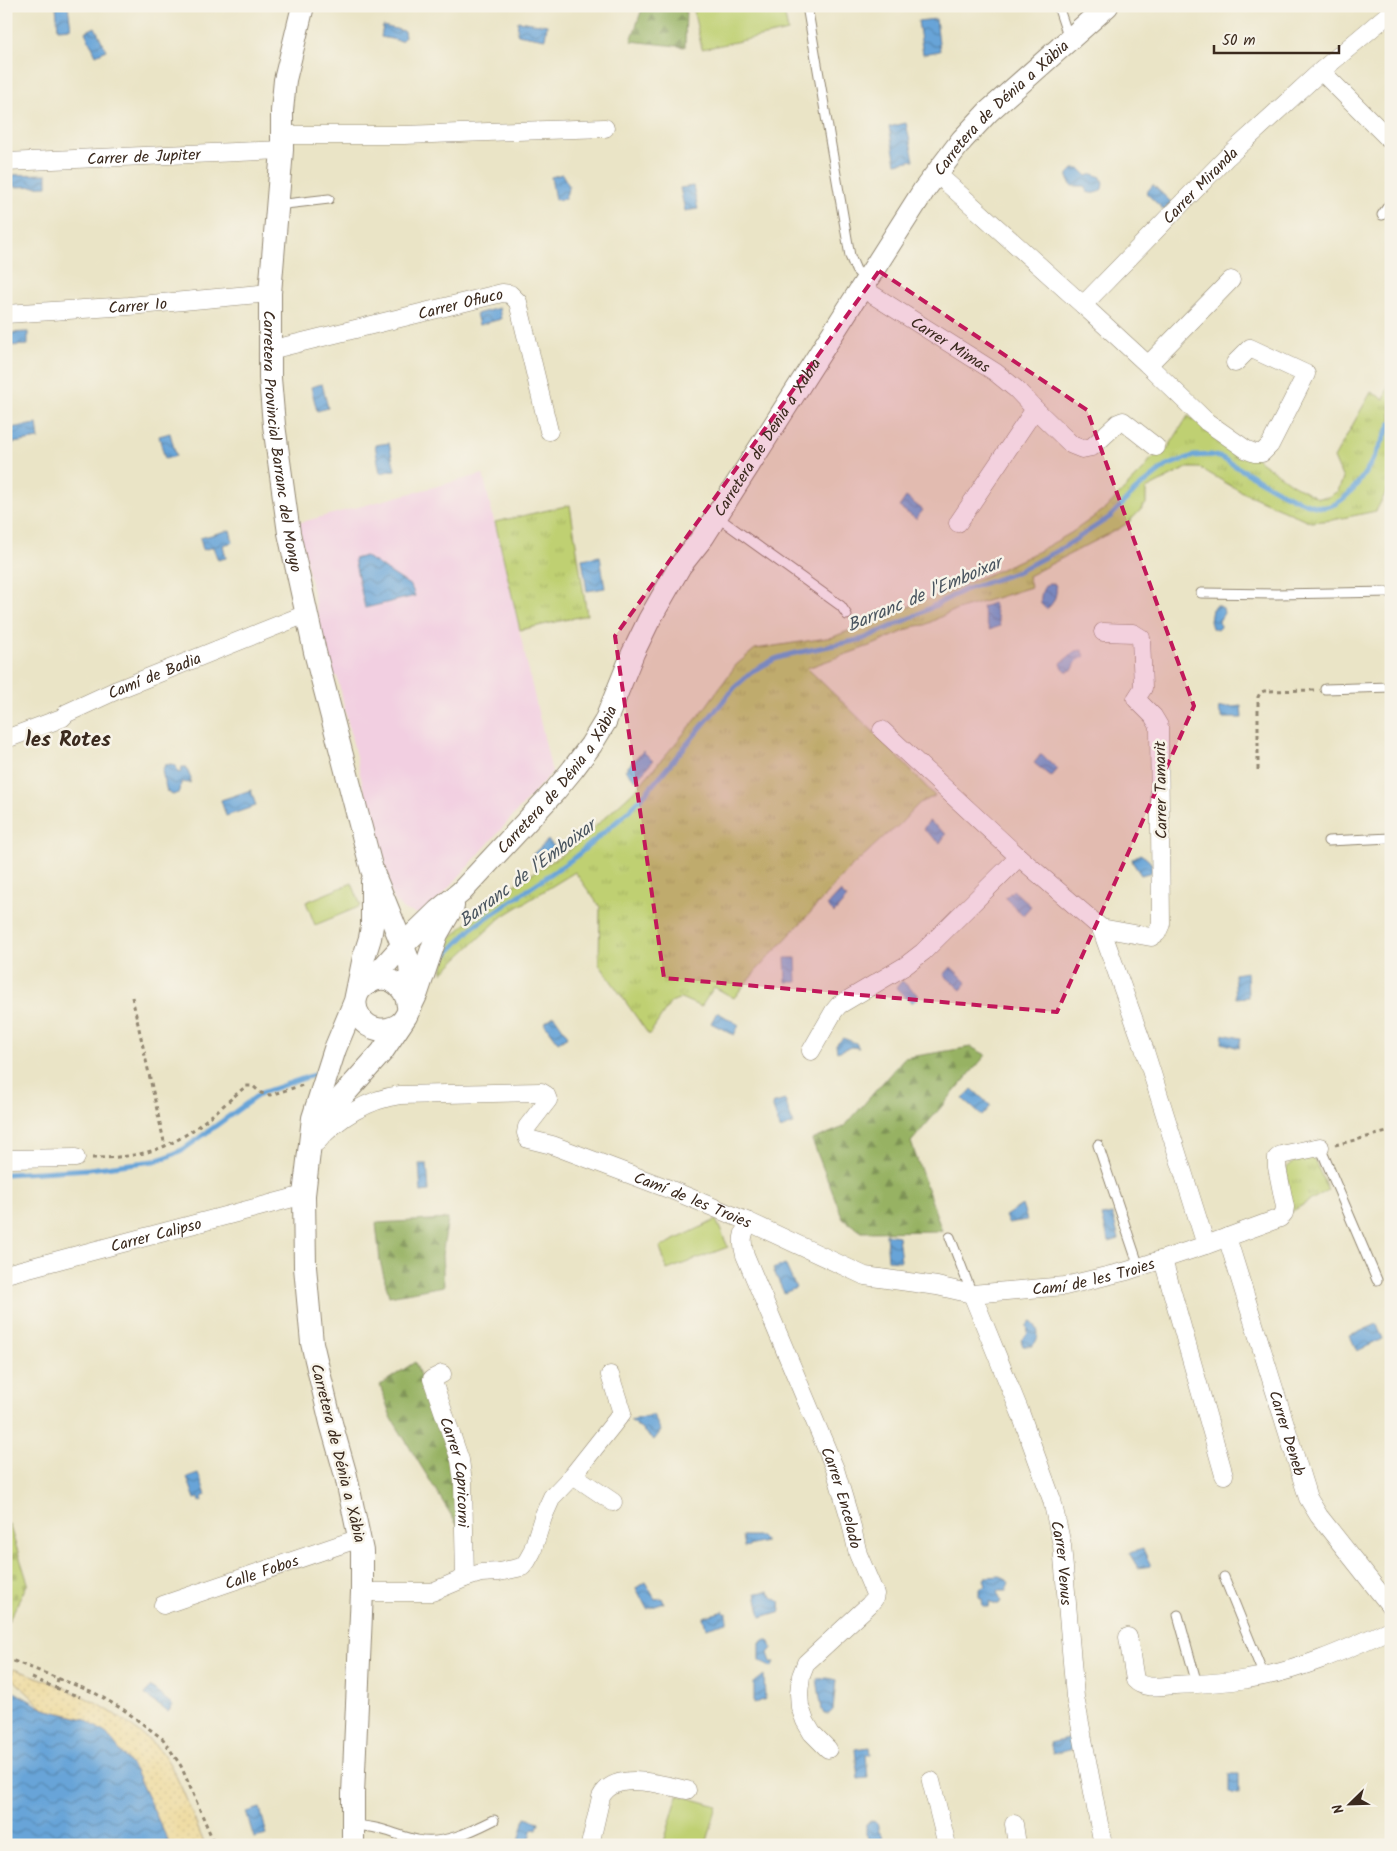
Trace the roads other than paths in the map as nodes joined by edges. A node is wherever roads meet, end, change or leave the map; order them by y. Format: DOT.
graph roads {
  1 [pos="303,6"];
  2 [pos="807,6"];
  3 [pos="1058,6"];
  4 [pos="1107,6"];
  5 [pos="1391,12"];
  6 [pos="1070,40"];
  7 [pos="1321,70"];
  8 [pos="605,128"];
  9 [pos="1391,141"];
  10 [pos="281,143"];
  11 [pos="6,162"];
  12 [pos="936,174"];
  13 [pos="329,199"];
  14 [pos="1391,202"];
  15 [pos="277,205"];
  16 [pos="1382,215"];
  17 [pos="1231,280"];
  18 [pos="864,284"];
  19 [pos="270,293"];
  20 [pos="1083,305"];
  21 [pos="6,314"];
  22 [pos="270,350"];
  23 [pos="1235,363"];
  24 [pos="1148,366"];
  25 [pos="1035,409"];
  26 [pos="549,431"];
  27 [pos="1156,447"];
  28 [pos="716,515"];
  29 [pos="958,523"];
  30 [pos="1391,592"];
  31 [pos="1201,593"];
  32 [pos="306,614"];
  33 [pos="847,615"];
  34 [pos="1103,632"];
  35 [pos="1391,687"];
  36 [pos="1325,689"];
  37 [pos="882,730"];
  38 [pos="6,739"];
  39 [pos="1391,838"];
  40 [pos="1328,841"];
  41 [pos="1019,857"];
  42 [pos="372,870"];
  43 [pos="461,892"];
  44 [pos="1101,928"];
  45 [pos="403,945"];
  46 [pos="369,983"];
  47 [pos="355,1001"];
  48 [pos="408,1006"];
  49 [pos="811,1051"];
  50 [pos="1098,1145"];
  51 [pos="1320,1147"];
  52 [pos="308,1156"];
  53 [pos="76,1158"];
  54 [pos="6,1159"];
  55 [pos="304,1195"];
  56 [pos="749,1222"];
  57 [pos="950,1237"];
  58 [pos="1227,1237"];
  59 [pos="1206,1245"];
  60 [pos="1163,1260"];
  61 [pos="1139,1267"];
  62 [pos="6,1274"];
  63 [pos="1377,1280"];
  64 [pos="972,1294"];
  65 [pos="442,1374"];
  66 [pos="610,1375"];
  67 [pos="573,1475"];
  68 [pos="1224,1475"];
  69 [pos="613,1502"];
  70 [pos="360,1538"];
  71 [pos="1224,1577"];
  72 [pos="465,1578"];
  73 [pos="362,1592"];
  74 [pos="163,1605"];
  75 [pos="1391,1607"];
  76 [pos="1178,1615"];
  77 [pos="1391,1629"];
  78 [pos="1128,1637"];
  79 [pos="1264,1676"];
  80 [pos="1197,1684"];
  81 [pos="828,1749"];
  82 [pos="931,1781"];
  83 [pos="687,1790"];
  84 [pos="494,1820"];
  85 [pos="1014,1824"];
  86 [pos="353,1835"];
  87 [pos="590,1845"];
  88 [pos="947,1845"];
  89 [pos="1017,1845"];
  90 [pos="1104,1845"];
  1 -- 10 [label="street, Carretera Provincial Barranc del Monyo"];
  2 -- 18 [label="lane"];
  3 -- 6 [label="lane"];
  4 -- 6 [label="street, Carretera de Dénia a Xàbia"];
  5 -- 7 [label="street, Carrer Miranda"];
  6 -- 12 [label="street, Carretera de Dénia a Xàbia"];
  7 -- 9 [label="street"];
  7 -- 20 [label="street, Carrer Miranda"];
  8 -- 10 [label="street, Carrer de Jupiter"];
  10 -- 11 [label="street, Carrer de Jupiter"];
  10 -- 15 [label="street, Carretera Provincial Barranc del Monyo"];
  12 -- 18 [label="street, Carretera de Dénia a Xàbia"];
  12 -- 20 [label="street"];
  13 -- 15 [label="lane"];
  14 -- 16 [label="lane"];
  15 -- 19 [label="street, Carretera Provincial Barranc del Monyo"];
  17 -- 24 [label="street"];
  18 -- 25 [label="street, Carrer Mimas"];
  18 -- 28 [label="street, Carretera de Dénia a Xàbia"];
  19 -- 21 [label="street, Carrer Io"];
  19 -- 22 [label="street, Carretera Provincial Barranc del Monyo"];
  20 -- 24 [label="street"];
  22 -- 26 [label="street, Carrer Ofiuco"];
  22 -- 32 [label="street, Carretera Provincial Barranc del Monyo"];
  23 -- 24 [label="street"];
  25 -- 27 [label="street, Carrer Mimas"];
  25 -- 29 [label="street"];
  28 -- 33 [label="lane"];
  28 -- 43 [label="street, Carretera de Dénia a Xàbia"];
  30 -- 31 [label="lane"];
  32 -- 38 [label="street, Camí de Badia"];
  32 -- 42 [label="street, Carretera Provincial Barranc del Monyo"];
  34 -- 44 [label="street, Carrer Tamarit"];
  35 -- 36 [label="lane"];
  37 -- 41 [label="street"];
  39 -- 40 [label="lane"];
  41 -- 44 [label="street"];
  41 -- 49 [label="street"];
  42 -- 45 [label="street, Carretera Provincial Barranc del Monyo"];
  42 -- 47 [label="street, Carretera Provincial Barranc del Monyo"];
  43 -- 45 [label="street, Carretera de Dénia a Xàbia"];
  43 -- 48 [label="street, Carretera de Dénia a Xàbia"];
  44 -- 59 [label="street"];
  45 -- 46 [label="street, Carretera de Dénia a Xàbia"];
  45 -- 48 [label="street, Carretera Provincial Barranc del Monyo"];
  46 -- 47 [label="street"];
  46 -- 48 [label="street"];
  47 -- 48 [label="street"];
  47 -- 52 [label="street, Carretera de Dénia a Xàbia"];
  48 -- 52 [label="street, Carretera de Dénia a Xàbia"];
  50 -- 61 [label="lane"];
  51 -- 58 [label="street, Camí de les Troies"];
  51 -- 63 [label="lane"];
  52 -- 55 [label="street, Carretera de Dénia a Xàbia"];
  52 -- 56 [label="street, Camí de les Troies"];
  53 -- 54 [label="street"];
  55 -- 62 [label="street, Carrer Calipso"];
  55 -- 70 [label="street, Carretera de Dénia a Xàbia"];
  56 -- 64 [label="street, Camí de les Troies"];
  56 -- 81 [label="street, Carrer Encelado"];
  57 -- 64 [label="lane"];
  58 -- 59 [label="street, Camí de les Troies"];
  58 -- 75 [label="street, Carrer Deneb"];
  59 -- 60 [label="street, Camí de les Troies"];
  60 -- 61 [label="street, Camí de les Troies"];
  60 -- 68 [label="street, Camí de les Troies"];
  61 -- 64 [label="street, Camí de les Troies"];
  64 -- 90 [label="street, Carrer Venus"];
  65 -- 72 [label="street, Carrer Capricorni"];
  66 -- 67 [label="street"];
  67 -- 69 [label="street"];
  67 -- 72 [label="street"];
  70 -- 73 [label="street, Carretera de Dénia a Xàbia"];
  70 -- 74 [label="street, Calle Fobos"];
  71 -- 79 [label="lane"];
  72 -- 73 [label="street"];
  73 -- 86 [label="street, Carretera de Dénia a Xàbia"];
  76 -- 80 [label="lane"];
  77 -- 79 [label="street"];
  78 -- 80 [label="street"];
  79 -- 80 [label="street"];
  82 -- 88 [label="street"];
  83 -- 87 [label="street"];
  84 -- 86 [label="lane"];
  85 -- 89 [label="street"];
}
